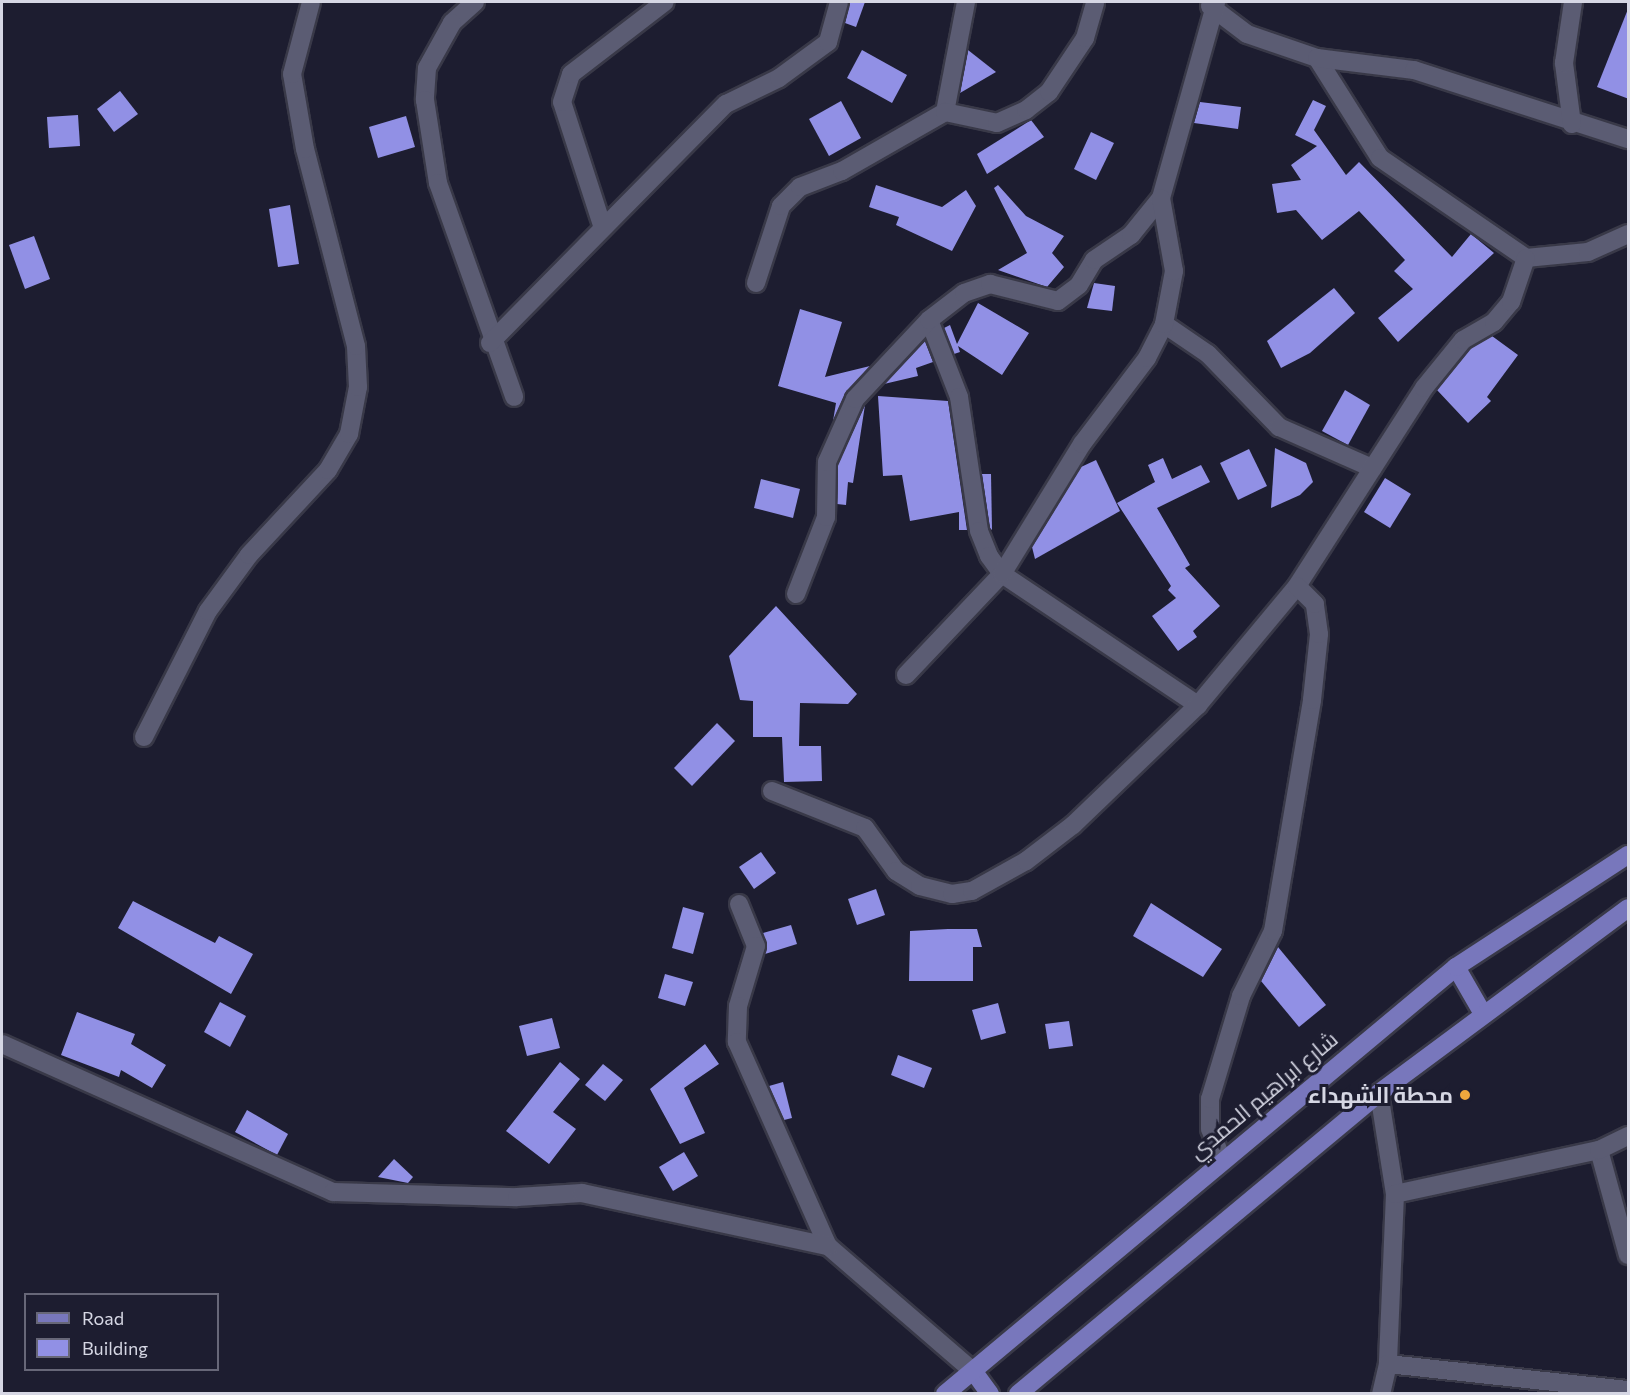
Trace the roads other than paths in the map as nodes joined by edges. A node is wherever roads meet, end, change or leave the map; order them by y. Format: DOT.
graph roads {
  1 [pos="311,2"];
  2 [pos="475,2"];
  3 [pos="665,2"];
  4 [pos="839,2"];
  5 [pos="966,2"];
  6 [pos="1095,2"];
  7 [pos="1573,2"];
  8 [pos="1213,6"];
  9 [pos="1317,58"];
  10 [pos="945,112"];
  11 [pos="1572,124"];
  12 [pos="1629,139"];
  13 [pos="1161,198"];
  14 [pos="603,225"];
  15 [pos="1629,234"];
  16 [pos="1526,258"];
  17 [pos="756,283"];
  18 [pos="929,320"];
  19 [pos="1164,324"];
  20 [pos="490,342"];
  21 [pos="514,396"];
  22 [pos="1372,468"];
  23 [pos="1002,574"];
  24 [pos="1297,586"];
  25 [pos="796,594"];
  26 [pos="906,675"];
  27 [pos="1198,705"];
  28 [pos="144,737"];
  29 [pos="772,791"];
  30 [pos="1629,855"];
  31 [pos="739,904"];
  32 [pos="1629,908"];
  33 [pos="1456,967"];
  34 [pos="1483,1014"];
  35 [pos="2,1044"];
  36 [pos="1378,1093"];
  37 [pos="1629,1136"];
  38 [pos="1599,1150"];
  39 [pos="1222,1160"];
  40 [pos="1395,1194"];
  41 [pos="828,1246"];
  42 [pos="1629,1255"];
  43 [pos="1388,1364"];
  44 [pos="974,1372"];
  45 [pos="1564,1390"];
  46 [pos="1629,1390"];
  47 [pos="945,1394"];
  48 [pos="990,1394"];
  49 [pos="1018,1394"];
  50 [pos="1381,1394"];
  1 -- 28 [label="street"];
  2 -- 20 [label="street"];
  3 -- 14 [label="street"];
  4 -- 14 [label="street"];
  5 -- 10 [label="street"];
  6 -- 10 [label="street"];
  7 -- 11 [label="street"];
  8 -- 9 [label="street"];
  8 -- 13 [label="street"];
  9 -- 11 [label="street"];
  9 -- 16 [label="street"];
  10 -- 17 [label="street"];
  11 -- 12 [label="street"];
  13 -- 18 [label="street"];
  13 -- 19 [label="street"];
  14 -- 20 [label="street"];
  15 -- 16 [label="street"];
  16 -- 22 [label="street"];
  18 -- 23 [label="street"];
  18 -- 25 [label="street"];
  19 -- 22 [label="street"];
  19 -- 23 [label="street"];
  20 -- 21 [label="street"];
  22 -- 24 [label="street"];
  23 -- 26 [label="street"];
  23 -- 27 [label="street"];
  24 -- 27 [label="street"];
  24 -- 39 [label="street"];
  27 -- 29 [label="street"];
  30 -- 33 [label="main road, شارع ابراهيم الحمدي"];
  31 -- 41 [label="street"];
  32 -- 34 [label="main road"];
  33 -- 34 [label="main road"];
  33 -- 39 [label="main road, شارع ابراهيم الحمدي"];
  34 -- 36 [label="main road"];
  35 -- 41 [label="street"];
  36 -- 40 [label="street"];
  36 -- 49 [label="main road"];
  37 -- 38 [label="street"];
  38 -- 40 [label="street"];
  38 -- 42 [label="street"];
  39 -- 44 [label="main road, شارع ابراهيم الحمدي"];
  40 -- 43 [label="street"];
  41 -- 44 [label="street"];
  43 -- 45 [label="street"];
  43 -- 50 [label="street"];
  44 -- 47 [label="main road, شارع ابراهيم الحمدي"];
  44 -- 48 [label="main road"];
  45 -- 46 [label="street"];
}
